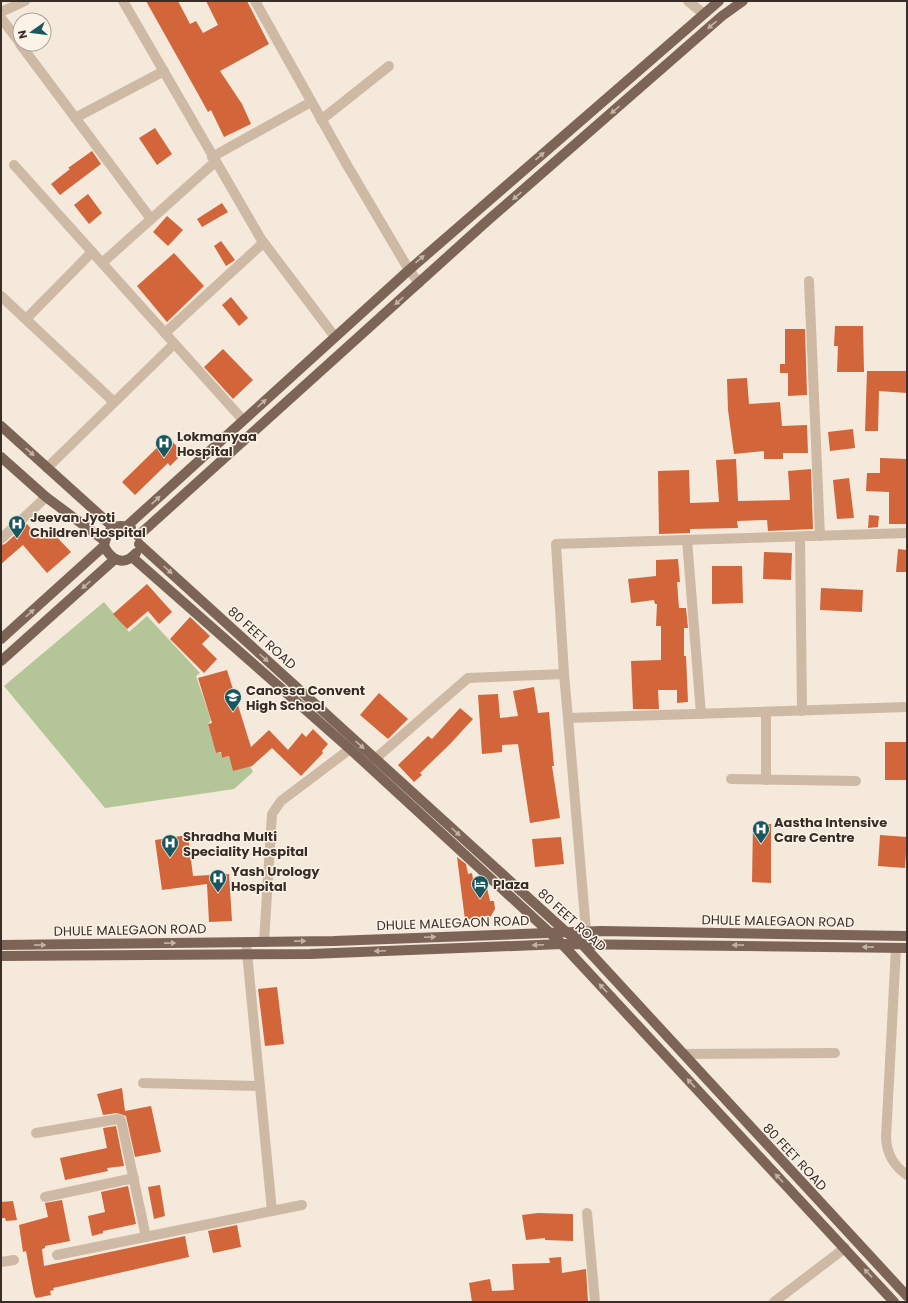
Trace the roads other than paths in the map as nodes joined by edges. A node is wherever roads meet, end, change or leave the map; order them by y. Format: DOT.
graph roads {
  1 [pos="26,1"];
  2 [pos="124,1"];
  3 [pos="255,1"];
  4 [pos="688,1"];
  5 [pos="719,1"];
  6 [pos="743,1"];
  7 [pos="1,12"];
  8 [pos="704,14"];
  9 [pos="1,18"];
  10 [pos="12,33"];
  11 [pos="26,52"];
  12 [pos="389,66"];
  13 [pos="164,71"];
  14 [pos="311,102"];
  15 [pos="75,118"];
  16 [pos="321,120"];
  17 [pos="214,160"];
  18 [pos="14,165"];
  19 [pos="150,219"];
  20 [pos="263,242"];
  21 [pos="92,252"];
  22 [pos="102,263"];
  23 [pos="408,270"];
  24 [pos="808,281"];
  25 [pos="419,283"];
  26 [pos="1,296"];
  27 [pos="26,319"];
  28 [pos="165,333"];
  29 [pos="335,337"];
  30 [pos="174,344"];
  31 [pos="114,402"];
  32 [pos="243,420"];
  33 [pos="1,426"];
  34 [pos="1,457"];
  35 [pos="47,468"];
  36 [pos="46,497"];
  37 [pos="127,526"];
  38 [pos="113,527"];
  39 [pos="907,533"];
  40 [pos="820,536"];
  41 [pos="800,537"];
  42 [pos="1,539"];
  43 [pos="138,540"];
  44 [pos="687,540"];
  45 [pos="104,543"];
  46 [pos="132,557"];
  47 [pos="115,559"];
  48 [pos="1,639"];
  49 [pos="1,661"];
  50 [pos="564,674"];
  51 [pos="907,707"];
  52 [pos="802,711"];
  53 [pos="766,712"];
  54 [pos="701,714"];
  55 [pos="568,718"];
  56 [pos="350,749"];
  57 [pos="375,759"];
  58 [pos="731,779"];
  59 [pos="766,780"];
  60 [pos="856,781"];
  61 [pos="565,931"];
  62 [pos="586,931"];
  63 [pos="548,932"];
  64 [pos="907,936"];
  65 [pos="246,942"];
  66 [pos="264,942"];
  67 [pos="562,944"];
  68 [pos="582,944"];
  69 [pos="1,945"];
  70 [pos="896,948"];
  71 [pos="907,948"];
  72 [pos="246,955"];
  73 [pos="1,956"];
  74 [pos="835,1053"];
  75 [pos="684,1054"];
  76 [pos="144,1083"];
  77 [pos="260,1086"];
  78 [pos="36,1133"];
  79 [pos="907,1175"];
  80 [pos="134,1178"];
  81 [pos="45,1197"];
  82 [pos="302,1205"];
  83 [pos="272,1211"];
  84 [pos="586,1213"];
  85 [pos="146,1237"];
  86 [pos="845,1248"];
  87 [pos="57,1255"];
  88 [pos="14,1260"];
  89 [pos="1,1262"];
  90 [pos="907,1296"];
  91 [pos="595,1302"];
  92 [pos="774,1302"];
  93 [pos="894,1302"];
  1 -- 7 [label="street"];
  2 -- 13 [label="street"];
  3 -- 14 [label="street"];
  4 -- 8 [label="street"];
  5 -- 8 [label="main road"];
  6 -- 25 [label="main road, one-way"];
  23 -- 8 [label="main road, one-way"];
  9 -- 10 [label="street"];
  11 -- 15 [label="street"];
  12 -- 16 [label="street"];
  13 -- 15 [label="street"];
  13 -- 17 [label="street"];
  14 -- 16 [label="street"];
  14 -- 17 [label="street"];
  15 -- 19 [label="street"];
  16 -- 23 [label="street"];
  17 -- 19 [label="street"];
  17 -- 20 [label="street"];
  18 -- 21 [label="street"];
  19 -- 22 [label="street"];
  20 -- 28 [label="street"];
  20 -- 29 [label="street"];
  21 -- 22 [label="street"];
  21 -- 27 [label="street"];
  22 -- 28 [label="street"];
  23 -- 25 [label="street"];
  23 -- 29 [label="main road"];
  24 -- 40 [label="street"];
  25 -- 43 [label="main road, one-way"];
  26 -- 27 [label="street"];
  27 -- 31 [label="street"];
  28 -- 30 [label="street"];
  32 -- 29 [label="main road, one-way"];
  30 -- 31 [label="street"];
  30 -- 32 [label="street"];
  31 -- 35 [label="street"];
  37 -- 32 [label="main road, one-way"];
  33 -- 35 [label="main road, one-way"];
  34 -- 36 [label="main road"];
  35 -- 38 [label="main road"];
  36 -- 42 [label="street"];
  36 -- 45 [label="main road"];
  37 -- 38 [label="main road"];
  37 -- 43 [label="main road"];
  38 -- 45 [label="main road"];
  39 -- 40 [label="street"];
  40 -- 41 [label="street"];
  41 -- 44 [label="street"];
  41 -- 52 [label="street"];
  43 -- 46 [label="main road"];
  43 -- 57 [label="main road, 80 FEET ROAD, one-way"];
  44 -- 50 [label="street"];
  44 -- 54 [label="street"];
  45 -- 47 [label="main road"];
  48 -- 45 [label="main road, one-way"];
  46 -- 47 [label="main road"];
  46 -- 56 [label="main road, 80 FEET ROAD"];
  47 -- 49 [label="main road, one-way"];
  50 -- 55 [label="street"];
  50 -- 57 [label="street"];
  51 -- 52 [label="street"];
  52 -- 53 [label="street"];
  53 -- 54 [label="street"];
  53 -- 59 [label="street"];
  54 -- 55 [label="street"];
  55 -- 62 [label="street"];
  56 -- 63 [label="main road, 80 FEET ROAD"];
  56 -- 66 [label="street"];
  57 -- 61 [label="main road, 80 FEET ROAD, one-way"];
  58 -- 59 [label="street"];
  59 -- 60 [label="street"];
  61 -- 62 [label="main road, DHULE MALEGAON ROAD"];
  61 -- 63 [label="main road, DHULE MALEGAON ROAD"];
  61 -- 68 [label="main road, 80 FEET ROAD"];
  62 -- 64 [label="main road, DHULE MALEGAON ROAD"];
  66 -- 63 [label="main road, DHULE MALEGAON ROAD, one-way"];
  63 -- 67 [label="main road, 80 FEET ROAD"];
  65 -- 66 [label="main road, DHULE MALEGAON ROAD"];
  69 -- 65 [label="main road, DHULE MALEGAON ROAD, one-way"];
  65 -- 72 [label="street"];
  67 -- 68 [label="main road"];
  67 -- 72 [label="main road, one-way"];
  86 -- 67 [label="main road, 80 FEET ROAD, one-way"];
  70 -- 68 [label="main road, one-way"];
  68 -- 75 [label="main road, 80 FEET ROAD"];
  70 -- 71 [label="main road"];
  70 -- 79 [label="street"];
  72 -- 73 [label="main road"];
  72 -- 77 [label="street"];
  74 -- 75 [label="street"];
  75 -- 90 [label="main road, 80 FEET ROAD"];
  76 -- 77 [label="street"];
  77 -- 83 [label="street"];
  78 -- 80 [label="street"];
  80 -- 81 [label="street"];
  80 -- 85 [label="street"];
  82 -- 83 [label="street"];
  83 -- 85 [label="street"];
  84 -- 91 [label="street"];
  85 -- 87 [label="street"];
  86 -- 92 [label="street"];
  93 -- 86 [label="main road, 80 FEET ROAD, one-way"];
  88 -- 89 [label="street"];
}
